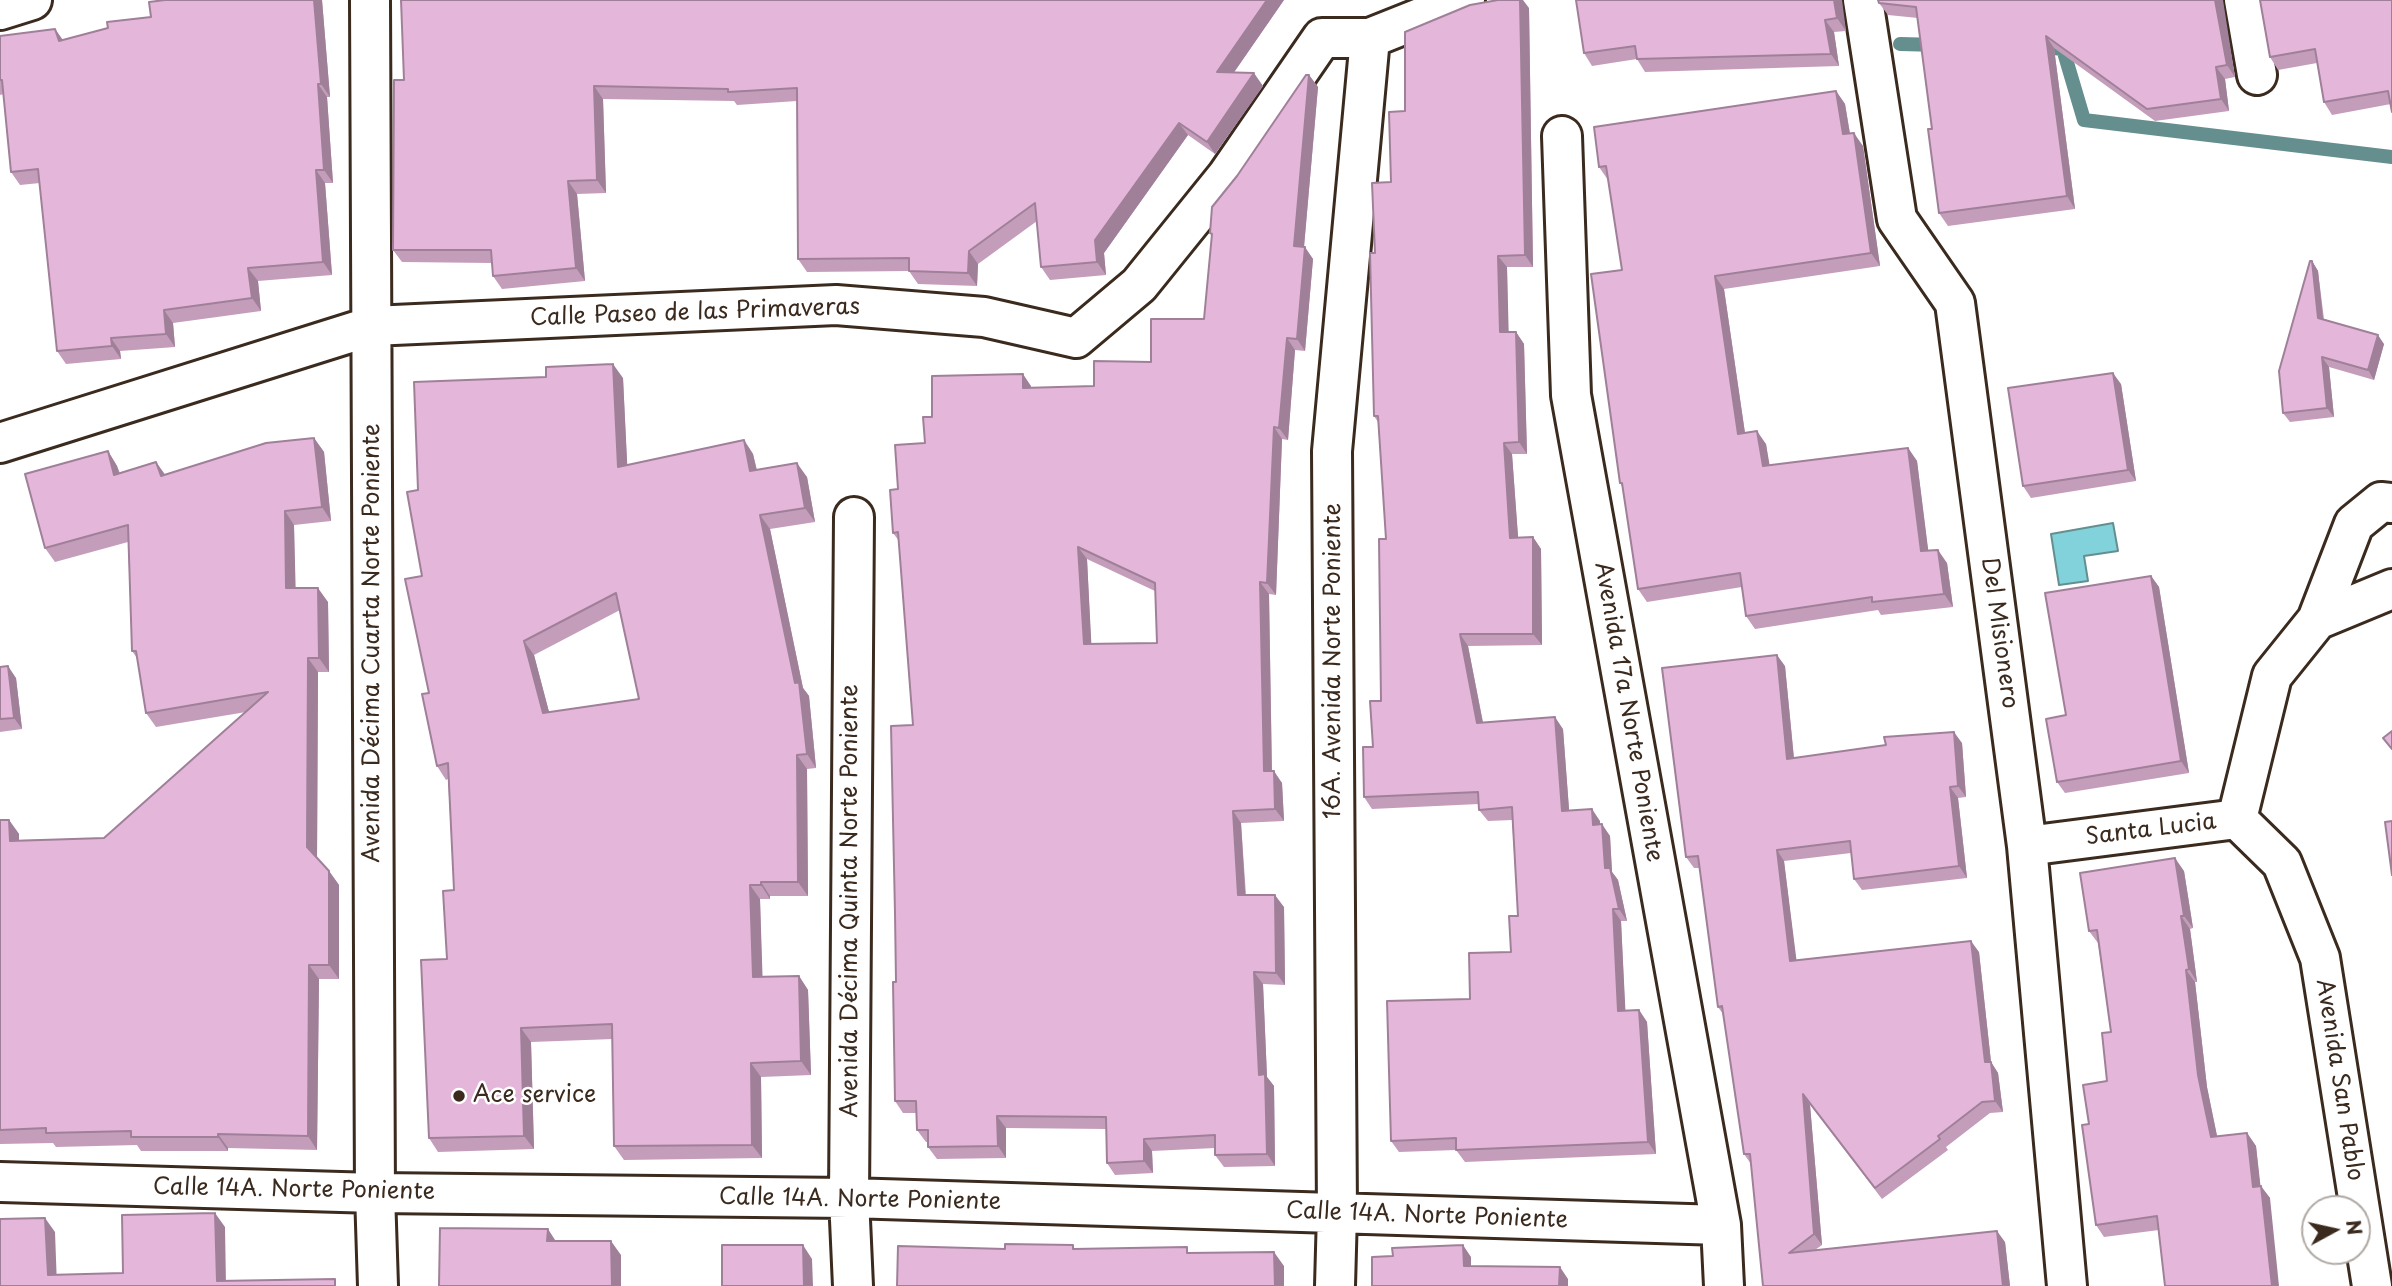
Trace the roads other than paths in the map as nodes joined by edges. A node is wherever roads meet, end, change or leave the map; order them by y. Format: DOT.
graph roads {
  1 [pos="32,0"];
  2 [pos="370,0"];
  3 [pos="1465,0"];
  4 [pos="1863,0"];
  5 [pos="2244,0"];
  6 [pos="0,10"];
  7 [pos="1370,38"];
  8 [pos="2258,75"];
  9 [pos="1562,136"];
  10 [pos="372,326"];
  11 [pos="0,443"];
  12 [pos="2392,503"];
  13 [pos="854,517"];
  14 [pos="2392,589"];
  15 [pos="2317,620"];
  16 [pos="2237,819"];
  17 [pos="2027,846"];
  18 [pos="2320,958"];
  19 [pos="0,1182"];
  20 [pos="375,1193"];
  21 [pos="849,1198"];
  22 [pos="1337,1213"];
  23 [pos="1721,1225"];
  24 [pos="378,1286"];
  25 [pos="853,1286"];
  26 [pos="1335,1286"];
  27 [pos="1724,1286"];
  28 [pos="2067,1286"];
  29 [pos="2372,1286"];
  1 -- 6 [label="street"];
  2 -- 10 [label="street, Avenida Décima Cuarta Norte Poniente"];
  3 -- 7 [label="street, Calle Paseo de las Primaveras"];
  4 -- 17 [label="street, Del Misionero"];
  5 -- 8 [label="street"];
  7 -- 10 [label="street, Calle Paseo de las Primaveras"];
  7 -- 22 [label="street, 16A. Avenida Norte Poniente"];
  9 -- 23 [label="street, Avenida 17a Norte Poniente"];
  10 -- 11 [label="street, Calle Paseo de las Primaveras"];
  10 -- 20 [label="street, Avenida Décima Cuarta Norte Poniente"];
  12 -- 15 [label="street"];
  13 -- 21 [label="street, Avenida Décima Quinta Norte Poniente"];
  14 -- 15 [label="street"];
  15 -- 16 [label="street"];
  16 -- 17 [label="street, Santa Lucia"];
  16 -- 18 [label="street, Santa Lucia"];
  17 -- 28 [label="street, Del Misionero"];
  18 -- 29 [label="street, Avenida San Pablo"];
  19 -- 20 [label="street, Calle 14A. Norte Poniente"];
  20 -- 21 [label="street, Calle 14A. Norte Poniente"];
  20 -- 24 [label="street, Avenida Décima Cuarta Norte Poniente"];
  21 -- 22 [label="street, Calle 14A. Norte Poniente"];
  21 -- 25 [label="street, Avenida Décima Quinta Norte Poniente"];
  22 -- 23 [label="street, Calle 14A. Norte Poniente"];
  22 -- 26 [label="street, 16A. Avenida Norte Poniente"];
  23 -- 27 [label="street, Avenida 17a Norte Poniente"];
}
